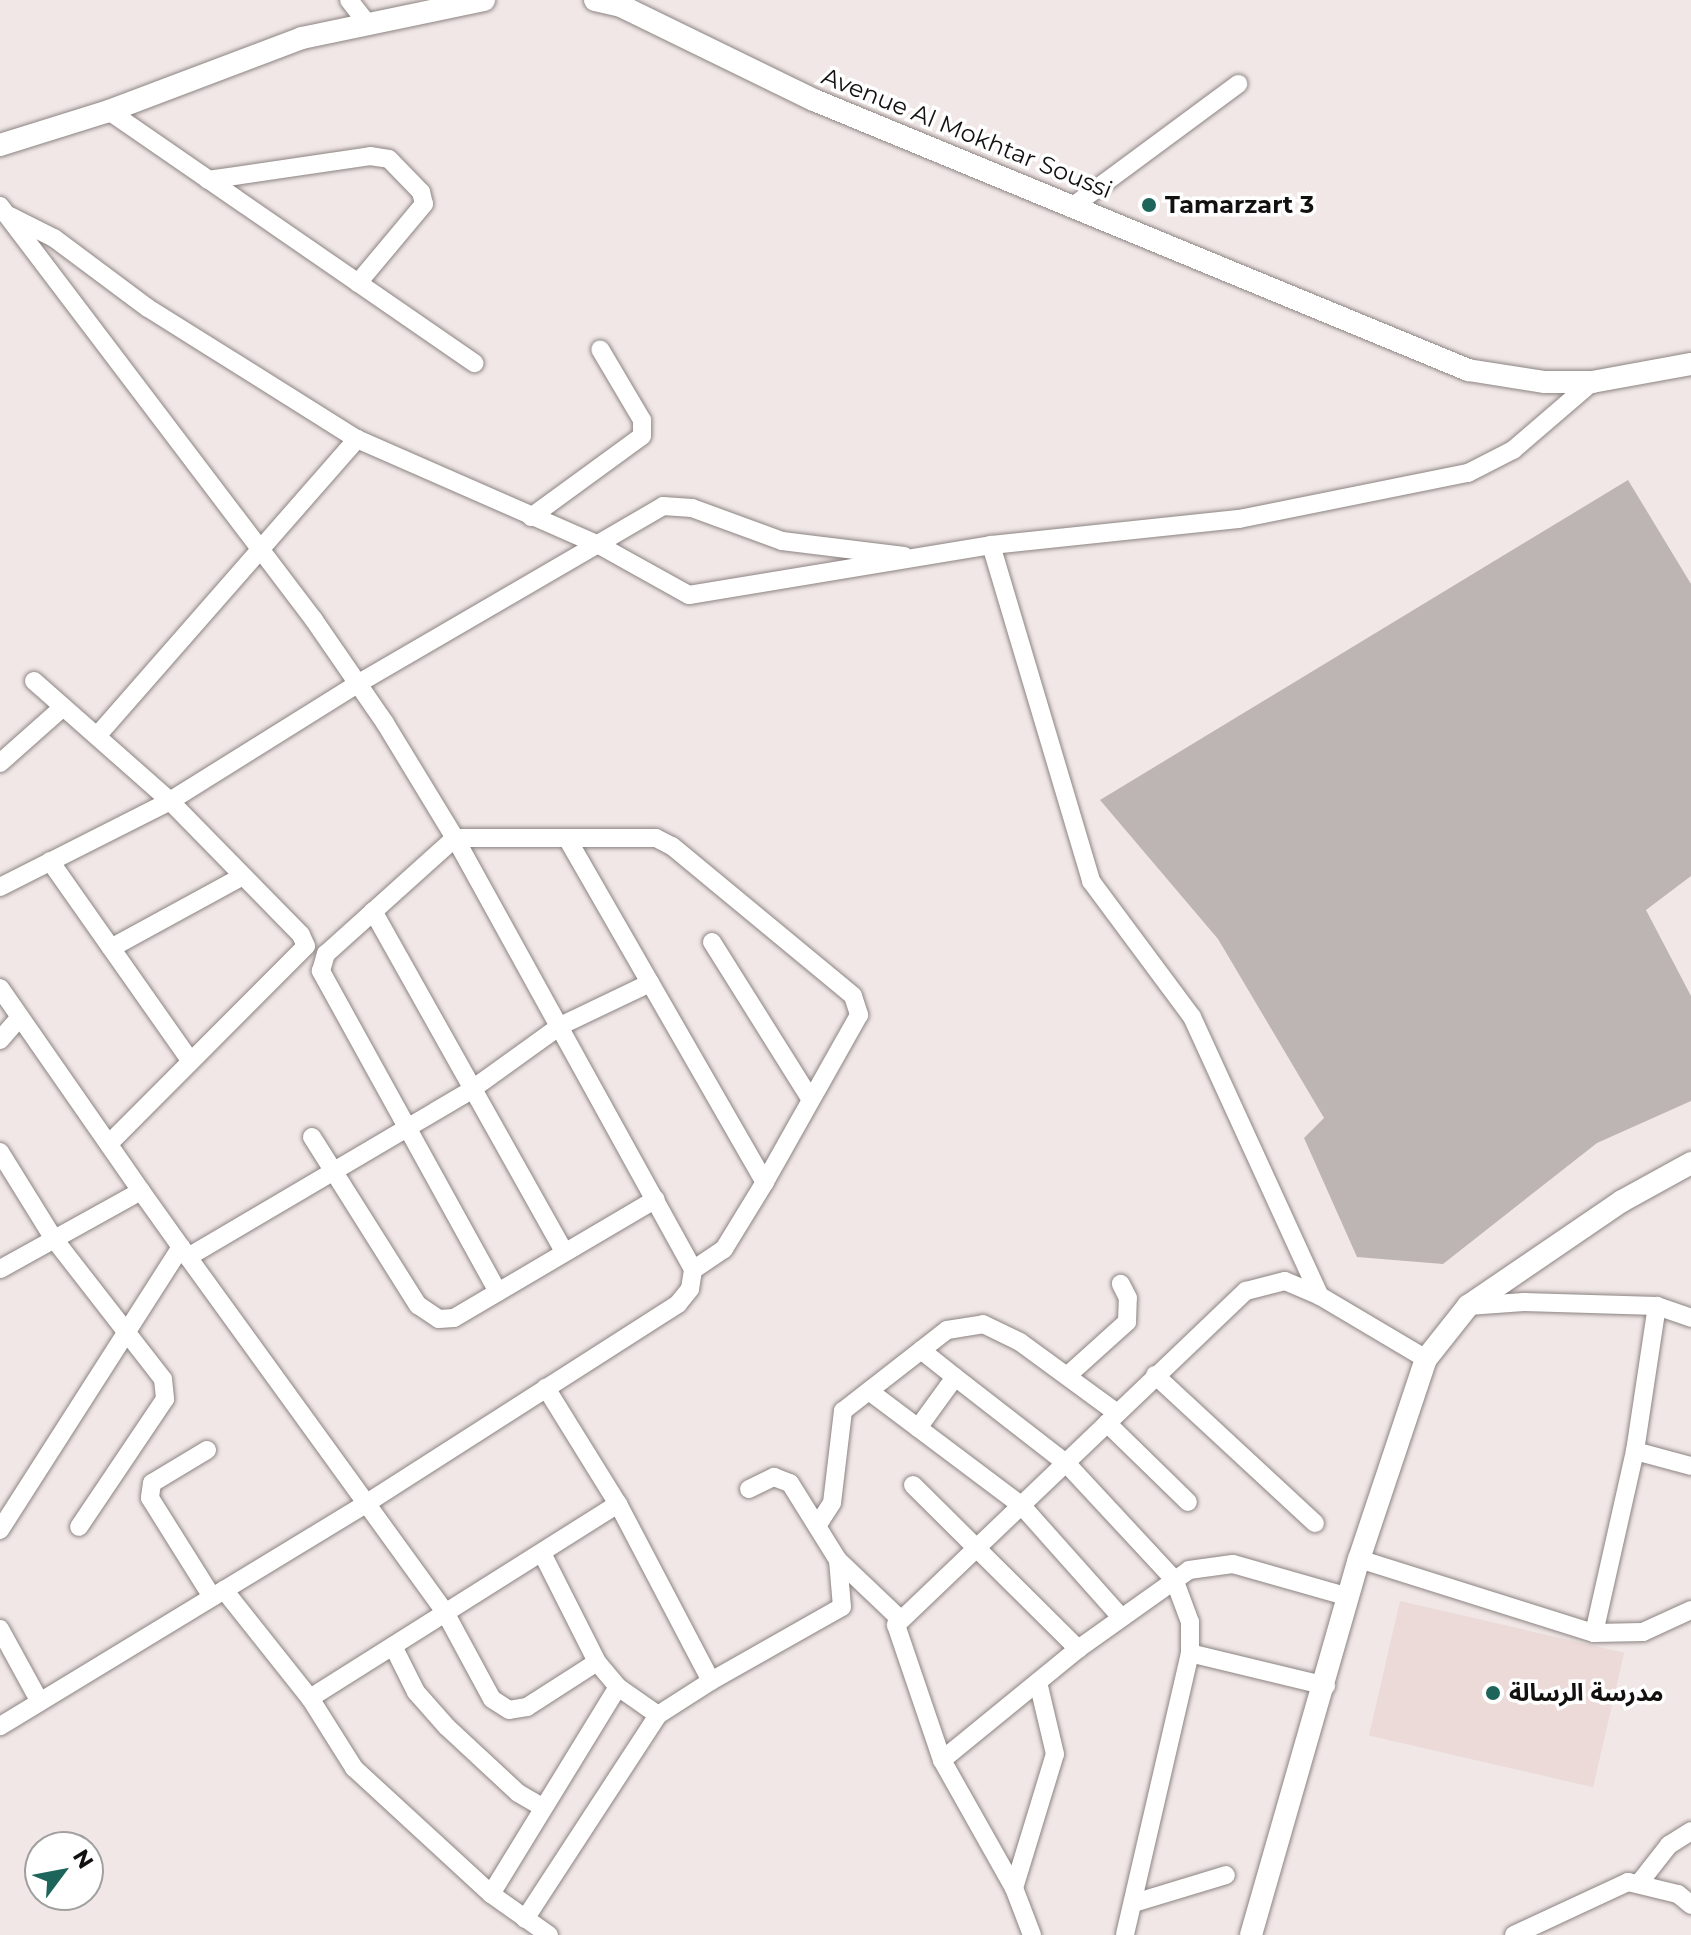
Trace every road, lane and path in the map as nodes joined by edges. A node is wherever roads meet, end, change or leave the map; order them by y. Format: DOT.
graph roads {
  1 [pos="349,0"];
  2 [pos="484,0"];
  3 [pos="595,0"];
  4 [pos="367,23"];
  5 [pos="1238,84"];
  6 [pos="109,111"];
  7 [pos="0,145"];
  8 [pos="208,180"];
  9 [pos="1076,204"];
  10 [pos="3,210"];
  11 [pos="358,283"];
  12 [pos="600,349"];
  13 [pos="474,363"];
  14 [pos="1691,364"];
  15 [pos="1592,382"];
  16 [pos="357,439"];
  17 [pos="531,517"];
  18 [pos="599,545"];
  19 [pos="991,545"];
  20 [pos="262,554"];
  21 [pos="925,558"];
  22 [pos="34,681"];
  23 [pos="359,683"];
  24 [pos="63,707"];
  25 [pos="97,736"];
  26 [pos="0,763"];
  27 [pos="170,801"];
  28 [pos="455,838"];
  29 [pos="568,840"];
  30 [pos="50,861"];
  31 [pos="243,876"];
  32 [pos="0,887"];
  33 [pos="373,911"];
  34 [pos="712,942"];
  35 [pos="111,948"];
  36 [pos="650,983"];
  37 [pos="0,988"];
  38 [pos="20,1017"];
  39 [pos="560,1026"];
  40 [pos="0,1040"];
  41 [pos="190,1060"];
  42 [pos="471,1090"];
  43 [pos="810,1098"];
  44 [pos="403,1129"];
  45 [pos="312,1137"];
  46 [pos="109,1144"];
  47 [pos="0,1152"];
  48 [pos="1691,1163"];
  49 [pos="332,1170"];
  50 [pos="765,1182"];
  51 [pos="141,1191"];
  52 [pos="656,1199"];
  53 [pos="54,1239"];
  54 [pos="184,1252"];
  55 [pos="564,1252"];
  56 [pos="0,1269"];
  57 [pos="693,1270"];
  58 [pos="1121,1284"];
  59 [pos="498,1292"];
  60 [pos="1320,1296"];
  61 [pos="1468,1306"];
  62 [pos="1657,1306"];
  63 [pos="1691,1318"];
  64 [pos="125,1334"];
  65 [pos="921,1350"];
  66 [pos="1426,1359"];
  67 [pos="1155,1375"];
  68 [pos="1067,1376"];
  69 [pos="955,1377"];
  70 [pos="546,1388"];
  71 [pos="869,1391"];
  72 [pos="1112,1418"];
  73 [pos="918,1428"];
  74 [pos="207,1450"];
  75 [pos="1635,1451"];
  76 [pos="1067,1464"];
  77 [pos="1691,1466"];
  78 [pos="913,1485"];
  79 [pos="749,1489"];
  80 [pos="1188,1502"];
  81 [pos="618,1504"];
  82 [pos="364,1505"];
  83 [pos="1022,1506"];
  84 [pos="1315,1523"];
  85 [pos="817,1526"];
  86 [pos="79,1527"];
  87 [pos="0,1530"];
  88 [pos="974,1551"];
  89 [pos="542,1553"];
  90 [pos="1359,1559"];
  91 [pos="838,1560"];
  92 [pos="1174,1579"];
  93 [pos="218,1594"];
  94 [pos="1349,1597"];
  95 [pos="1691,1610"];
  96 [pos="445,1612"];
  97 [pos="1121,1617"];
  98 [pos="900,1619"];
  99 [pos="0,1629"];
  100 [pos="1594,1633"];
  101 [pos="393,1646"];
  102 [pos="1078,1649"];
  103 [pos="1190,1653"];
  104 [pos="597,1662"];
  105 [pos="711,1681"];
  106 [pos="1038,1682"];
  107 [pos="1326,1686"];
  108 [pos="618,1687"];
  109 [pos="310,1698"];
  110 [pos="40,1702"];
  111 [pos="658,1715"];
  112 [pos="0,1726"];
  113 [pos="942,1760"];
  114 [pos="542,1807"];
  115 [pos="1691,1831"];
  116 [pos="1226,1875"];
  117 [pos="1640,1882"];
  118 [pos="1014,1888"];
  119 [pos="491,1894"];
  120 [pos="1134,1903"];
  121 [pos="1691,1905"];
  122 [pos="536,1929"];
  123 [pos="1032,1935"];
  124 [pos="1125,1935"];
  125 [pos="1251,1935"];
  126 [pos="1514,1935"];
  1 -- 4 [label="street"];
  2 -- 4 [label="street"];
  3 -- 9 [label="street, Avenue Al Mokhtar Soussi"];
  4 -- 6 [label="street"];
  5 -- 9 [label="street"];
  6 -- 7 [label="street"];
  6 -- 8 [label="street"];
  8 -- 11 [label="street"];
  8 -- 11 [label="street"];
  9 -- 15 [label="street, Avenue Al Mokhtar Soussi"];
  10 -- 16 [label="street"];
  10 -- 20 [label="street"];
  11 -- 13 [label="street"];
  12 -- 17 [label="street"];
  14 -- 15 [label="street, Avenue Al Mokhtar Soussi"];
  15 -- 19 [label="street"];
  16 -- 17 [label="street"];
  16 -- 20 [label="street"];
  17 -- 18 [label="street"];
  18 -- 21 [label="street"];
  18 -- 21 [label="street"];
  18 -- 23 [label="street"];
  19 -- 21 [label="street"];
  19 -- 60 [label="street"];
  20 -- 23 [label="street"];
  20 -- 25 [label="street"];
  22 -- 24 [label="street"];
  23 -- 27 [label="street"];
  23 -- 28 [label="street"];
  24 -- 25 [label="street"];
  24 -- 26 [label="street"];
  25 -- 27 [label="street"];
  27 -- 30 [label="street"];
  27 -- 31 [label="street"];
  28 -- 29 [label="street"];
  28 -- 33 [label="street"];
  28 -- 39 [label="street"];
  29 -- 36 [label="street"];
  29 -- 43 [label="street"];
  30 -- 32 [label="street"];
  30 -- 35 [label="street"];
  31 -- 35 [label="street"];
  31 -- 41 [label="street"];
  33 -- 42 [label="street"];
  33 -- 44 [label="street"];
  34 -- 43 [label="street"];
  35 -- 41 [label="street"];
  36 -- 39 [label="street"];
  36 -- 50 [label="street"];
  37 -- 38 [label="street"];
  38 -- 40 [label="street"];
  38 -- 46 [label="street"];
  39 -- 42 [label="street"];
  39 -- 52 [label="street"];
  41 -- 46 [label="street"];
  42 -- 44 [label="street"];
  42 -- 55 [label="street"];
  43 -- 50 [label="street"];
  44 -- 49 [label="street"];
  44 -- 59 [label="street"];
  45 -- 49 [label="street"];
  46 -- 51 [label="street"];
  47 -- 53 [label="street"];
  48 -- 61 [label="street"];
  49 -- 54 [label="street"];
  49 -- 59 [label="street"];
  50 -- 57 [label="street"];
  51 -- 53 [label="street"];
  51 -- 54 [label="street"];
  52 -- 55 [label="street"];
  52 -- 57 [label="street"];
  53 -- 56 [label="street"];
  53 -- 64 [label="street"];
  54 -- 64 [label="street"];
  54 -- 82 [label="street"];
  55 -- 59 [label="street"];
  57 -- 70 [label="street"];
  58 -- 68 [label="street"];
  60 -- 66 [label="street"];
  60 -- 67 [label="street"];
  61 -- 62 [label="street"];
  61 -- 66 [label="street"];
  62 -- 63 [label="street"];
  62 -- 75 [label="street"];
  64 -- 86 [label="street"];
  64 -- 87 [label="street"];
  65 -- 68 [label="street"];
  65 -- 69 [label="street"];
  65 -- 71 [label="street"];
  66 -- 90 [label="street"];
  67 -- 72 [label="street"];
  67 -- 84 [label="street"];
  68 -- 72 [label="street"];
  69 -- 73 [label="street"];
  69 -- 76 [label="street"];
  70 -- 81 [label="street"];
  70 -- 82 [label="street"];
  71 -- 73 [label="street"];
  71 -- 85 [label="street"];
  72 -- 76 [label="street"];
  72 -- 80 [label="street"];
  73 -- 83 [label="street"];
  74 -- 93 [label="street"];
  75 -- 77 [label="street"];
  75 -- 100 [label="street"];
  76 -- 83 [label="street"];
  76 -- 92 [label="street"];
  78 -- 88 [label="street"];
  79 -- 85 [label="street"];
  81 -- 89 [label="street"];
  81 -- 105 [label="street"];
  82 -- 93 [label="street"];
  82 -- 96 [label="street"];
  83 -- 88 [label="street"];
  83 -- 97 [label="street"];
  85 -- 91 [label="street"];
  88 -- 98 [label="street"];
  88 -- 102 [label="street"];
  89 -- 96 [label="street"];
  89 -- 104 [label="street"];
  90 -- 94 [label="street"];
  90 -- 100 [label="street"];
  91 -- 98 [label="street"];
  91 -- 105 [label="street"];
  92 -- 94 [label="street"];
  92 -- 97 [label="street"];
  92 -- 103 [label="street"];
  93 -- 109 [label="street"];
  93 -- 110 [label="street"];
  94 -- 107 [label="street"];
  95 -- 100 [label="street"];
  96 -- 101 [label="street"];
  96 -- 104 [label="street"];
  97 -- 102 [label="street"];
  98 -- 113 [label="street"];
  99 -- 110 [label="street"];
  101 -- 109 [label="street"];
  101 -- 114 [label="street"];
  102 -- 106 [label="street"];
  103 -- 107 [label="street"];
  103 -- 120 [label="street"];
  104 -- 108 [label="street"];
  105 -- 111 [label="street"];
  106 -- 113 [label="street"];
  106 -- 118 [label="street"];
  107 -- 125 [label="street"];
  108 -- 111 [label="street"];
  108 -- 114 [label="street"];
  109 -- 119 [label="street"];
  110 -- 112 [label="street"];
  111 -- 122 [label="street"];
  113 -- 118 [label="street"];
  114 -- 119 [label="street"];
  115 -- 117 [label="street"];
  116 -- 120 [label="street"];
  117 -- 121 [label="street"];
  117 -- 126 [label="street"];
  118 -- 123 [label="street"];
  119 -- 122 [label="street"];
  120 -- 124 [label="street"];
}
